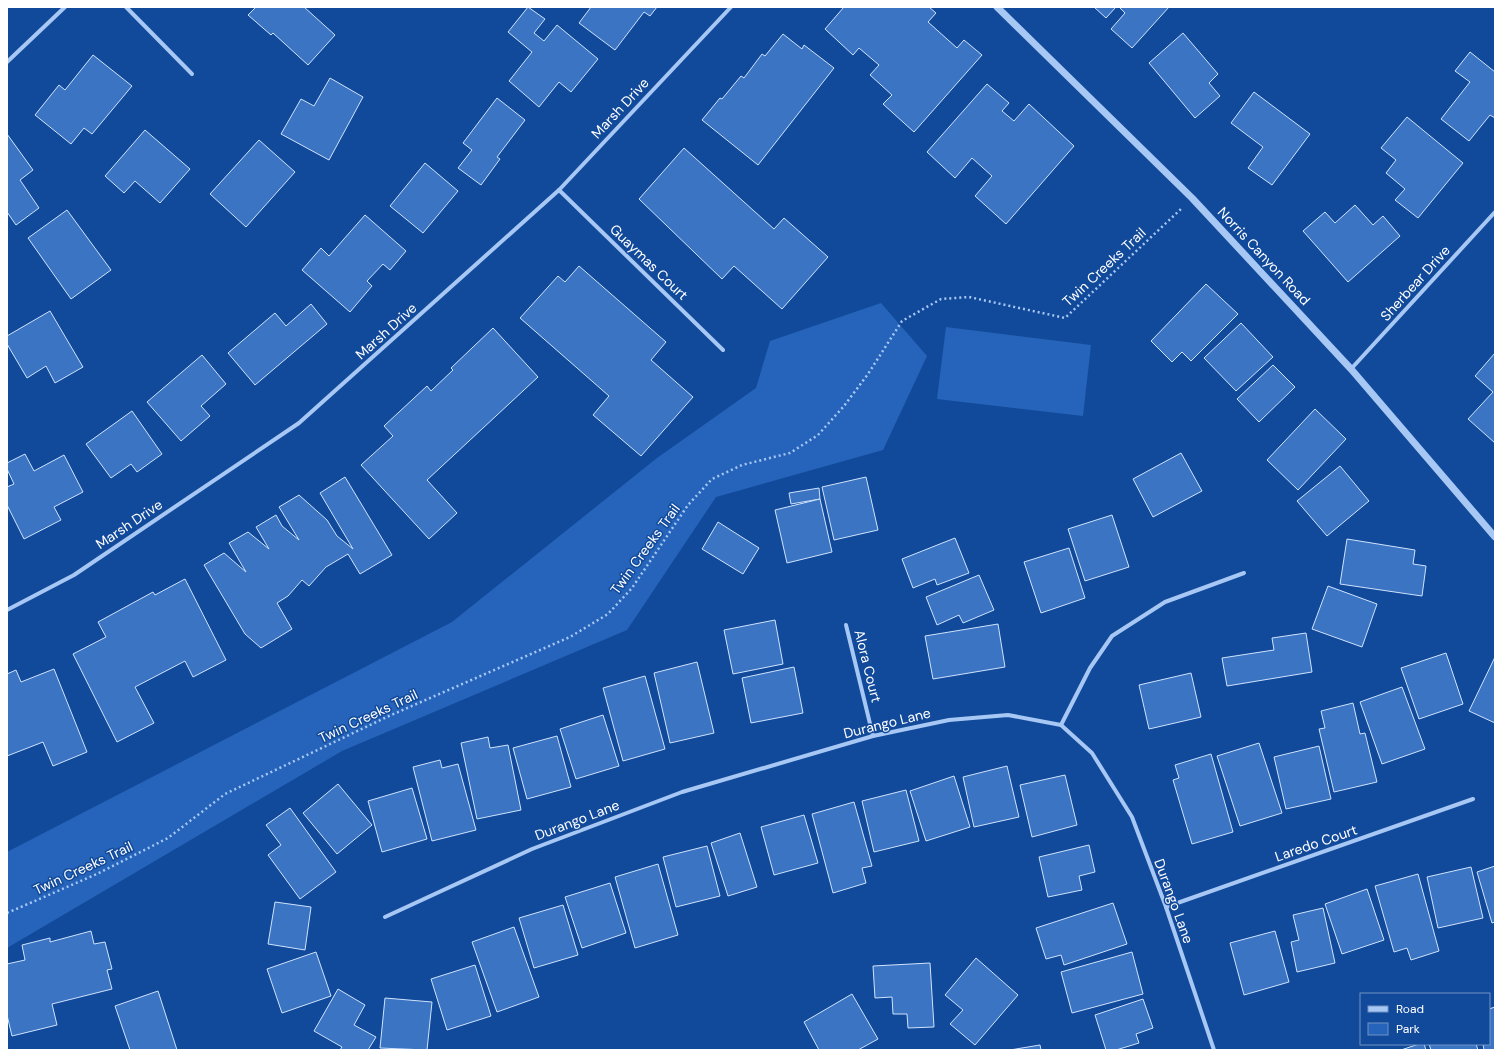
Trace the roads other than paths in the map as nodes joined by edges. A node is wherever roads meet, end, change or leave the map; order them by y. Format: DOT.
graph roads {
  1 [pos="65,7"];
  2 [pos="126,7"];
  3 [pos="730,7"];
  4 [pos="998,7"];
  5 [pos="7,62"];
  6 [pos="192,74"];
  7 [pos="559,190"];
  8 [pos="1495,212"];
  9 [pos="723,350"];
  10 [pos="1351,369"];
  11 [pos="1495,537"];
  12 [pos="1244,573"];
  13 [pos="7,610"];
  14 [pos="846,625"];
  15 [pos="1061,725"];
  16 [pos="873,736"];
  17 [pos="1473,799"];
  18 [pos="1166,907"];
  19 [pos="385,917"];
  20 [pos="1214,1050"];
  1 -- 5 [label="street"];
  2 -- 6 [label="street"];
  3 -- 7 [label="street, Marsh Drive"];
  4 -- 10 [label="street, Norris Canyon Road"];
  7 -- 9 [label="street, Guaymas Court"];
  7 -- 13 [label="street, Marsh Drive"];
  8 -- 10 [label="street, Sherbear Drive"];
  10 -- 11 [label="street, Norris Canyon Road"];
  12 -- 15 [label="street"];
  14 -- 16 [label="street, Alora Court"];
  15 -- 16 [label="street, Durango Lane"];
  15 -- 18 [label="street, Durango Lane"];
  16 -- 19 [label="street, Durango Lane"];
  17 -- 18 [label="street, Laredo Court"];
  18 -- 20 [label="street, Durango Lane"];
}
